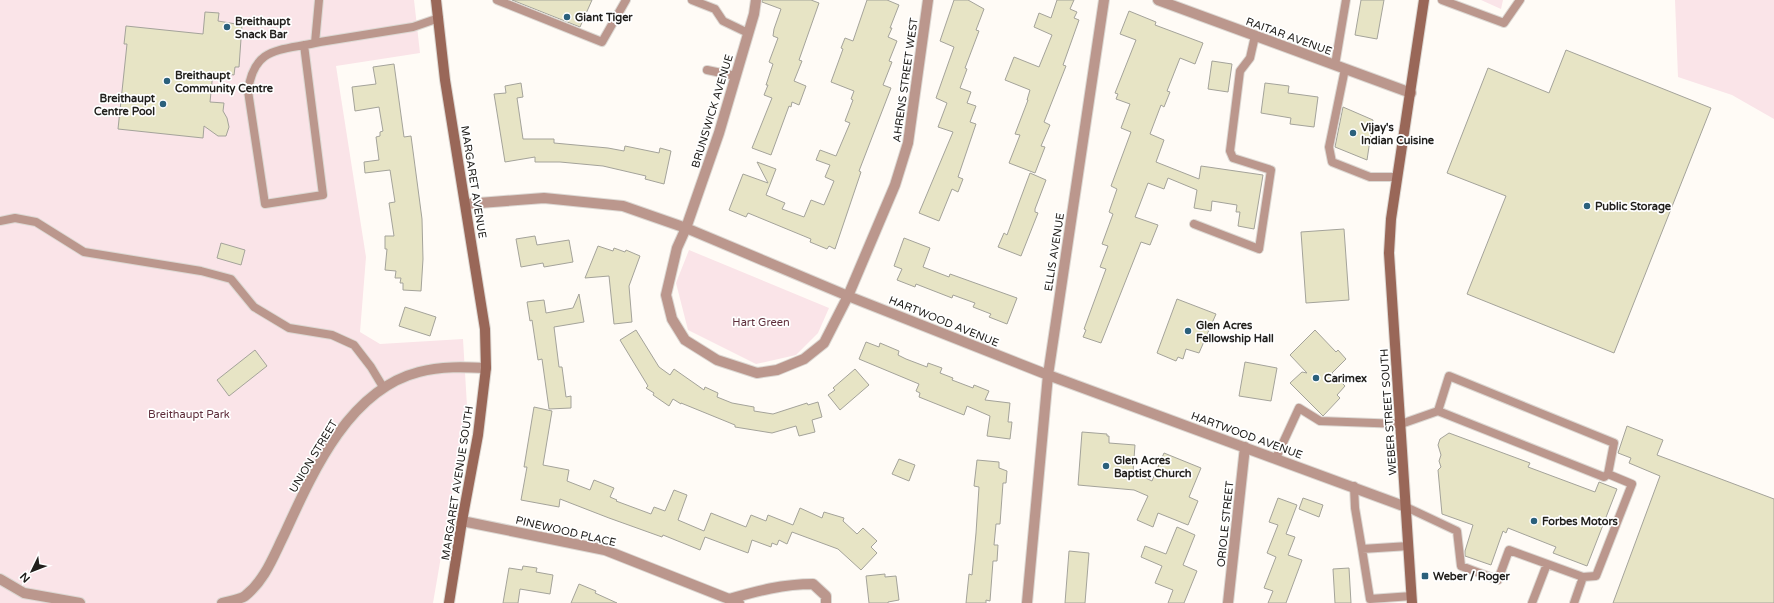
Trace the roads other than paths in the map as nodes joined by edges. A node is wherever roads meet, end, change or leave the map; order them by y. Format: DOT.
graph roads {
  1 [pos="319,0"];
  2 [pos="436,0"];
  3 [pos="497,0"];
  4 [pos="626,0"];
  5 [pos="692,0"];
  6 [pos="756,0"];
  7 [pos="928,0"];
  8 [pos="1104,0"];
  9 [pos="1158,0"];
  10 [pos="1346,0"];
  11 [pos="1424,0"];
  12 [pos="1442,0"];
  13 [pos="1520,0"];
  14 [pos="439,18"];
  15 [pos="748,33"];
  16 [pos="1255,36"];
  17 [pos="315,43"];
  18 [pos="304,45"];
  19 [pos="1335,65"];
  20 [pos="1345,69"];
  21 [pos="707,70"];
  22 [pos="736,76"];
  23 [pos="1411,94"];
  24 [pos="1398,177"];
  25 [pos="466,204"];
  26 [pos="0,221"];
  27 [pos="1194,224"];
  28 [pos="686,228"];
  29 [pos="848,296"];
  30 [pos="486,368"];
  31 [pos="1048,375"];
  32 [pos="383,387"];
  33 [pos="1438,411"];
  34 [pos="1401,424"];
  35 [pos="1245,447"];
  36 [pos="1276,458"];
  37 [pos="1608,474"];
  38 [pos="1354,486"];
  39 [pos="1406,507"];
  40 [pos="462,521"];
  41 [pos="1409,546"];
  42 [pos="1362,550"];
  43 [pos="1547,564"];
  44 [pos="1584,577"];
  45 [pos="0,579"];
  46 [pos="729,599"];
  47 [pos="1412,599"];
  48 [pos="80,603"];
  49 [pos="222,603"];
  50 [pos="449,603"];
  51 [pos="739,603"];
  52 [pos="826,603"];
  53 [pos="1027,603"];
  54 [pos="1228,603"];
  55 [pos="1532,603"];
  56 [pos="1574,603"];
  1 -- 17 [label="lane"];
  2 -- 14 [label="street, MARGARET AVENUE"];
  3 -- 4 [label="lane"];
  5 -- 15 [label="lane"];
  6 -- 15 [label="street, BRUNSWICK AVENUE"];
  7 -- 29 [label="street, AHRENS STREET WEST"];
  8 -- 31 [label="street, ELLIS AVENUE"];
  9 -- 16 [label="street, RAITAR AVENUE"];
  10 -- 19 [label="lane"];
  11 -- 23 [label="street, WEBER STREET SOUTH"];
  12 -- 13 [label="lane"];
  14 -- 17 [label="lane"];
  14 -- 25 [label="street, MARGARET AVENUE"];
  15 -- 22 [label="street, BRUNSWICK AVENUE"];
  16 -- 19 [label="street, RAITAR AVENUE"];
  16 -- 27 [label="lane"];
  17 -- 18 [label="lane"];
  18 -- 18 [label="lane"];
  19 -- 20 [label="street, RAITAR AVENUE"];
  20 -- 23 [label="street, RAITAR AVENUE"];
  20 -- 24 [label="lane"];
  21 -- 22 [label="lane"];
  22 -- 28 [label="street, BRUNSWICK AVENUE"];
  23 -- 24 [label="street, WEBER STREET SOUTH"];
  24 -- 34 [label="street, WEBER STREET SOUTH"];
  25 -- 28 [label="street, HARTWOOD AVENUE"];
  25 -- 30 [label="street, MARGARET AVENUE"];
  26 -- 32 [label="lane"];
  28 -- 29 [label="street, HARTWOOD AVENUE"];
  28 -- 29 [label="street, AHRENS STREET WEST"];
  29 -- 31 [label="street, HARTWOOD AVENUE"];
  30 -- 32 [label="street, UNION STREET"];
  30 -- 40 [label="street, MARGARET AVENUE SOUTH"];
  31 -- 35 [label="street, HARTWOOD AVENUE"];
  31 -- 53 [label="street, ELLIS AVENUE"];
  32 -- 49 [label="street, UNION STREET"];
  33 -- 34 [label="lane"];
  33 -- 37 [label="lane"];
  33 -- 37 [label="lane"];
  34 -- 36 [label="lane"];
  34 -- 39 [label="street, WEBER STREET SOUTH"];
  35 -- 36 [label="street, HARTWOOD AVENUE"];
  35 -- 54 [label="street, ORIOLE STREET"];
  36 -- 38 [label="street, HARTWOOD AVENUE"];
  37 -- 44 [label="lane"];
  38 -- 39 [label="street, HARTWOOD AVENUE"];
  38 -- 42 [label="lane"];
  39 -- 41 [label="street, WEBER STREET SOUTH"];
  39 -- 43 [label="lane"];
  40 -- 46 [label="street, PINEWOOD PLACE"];
  40 -- 50 [label="street, MARGARET AVENUE SOUTH"];
  41 -- 42 [label="lane"];
  41 -- 47 [label="street, WEBER STREET SOUTH"];
  42 -- 47 [label="lane"];
  43 -- 44 [label="lane"];
  43 -- 55 [label="lane"];
  44 -- 56 [label="lane"];
  45 -- 48 [label="street"];
  46 -- 51 [label="street, PINEWOOD PLACE"];
  46 -- 52 [label="street"];
}
